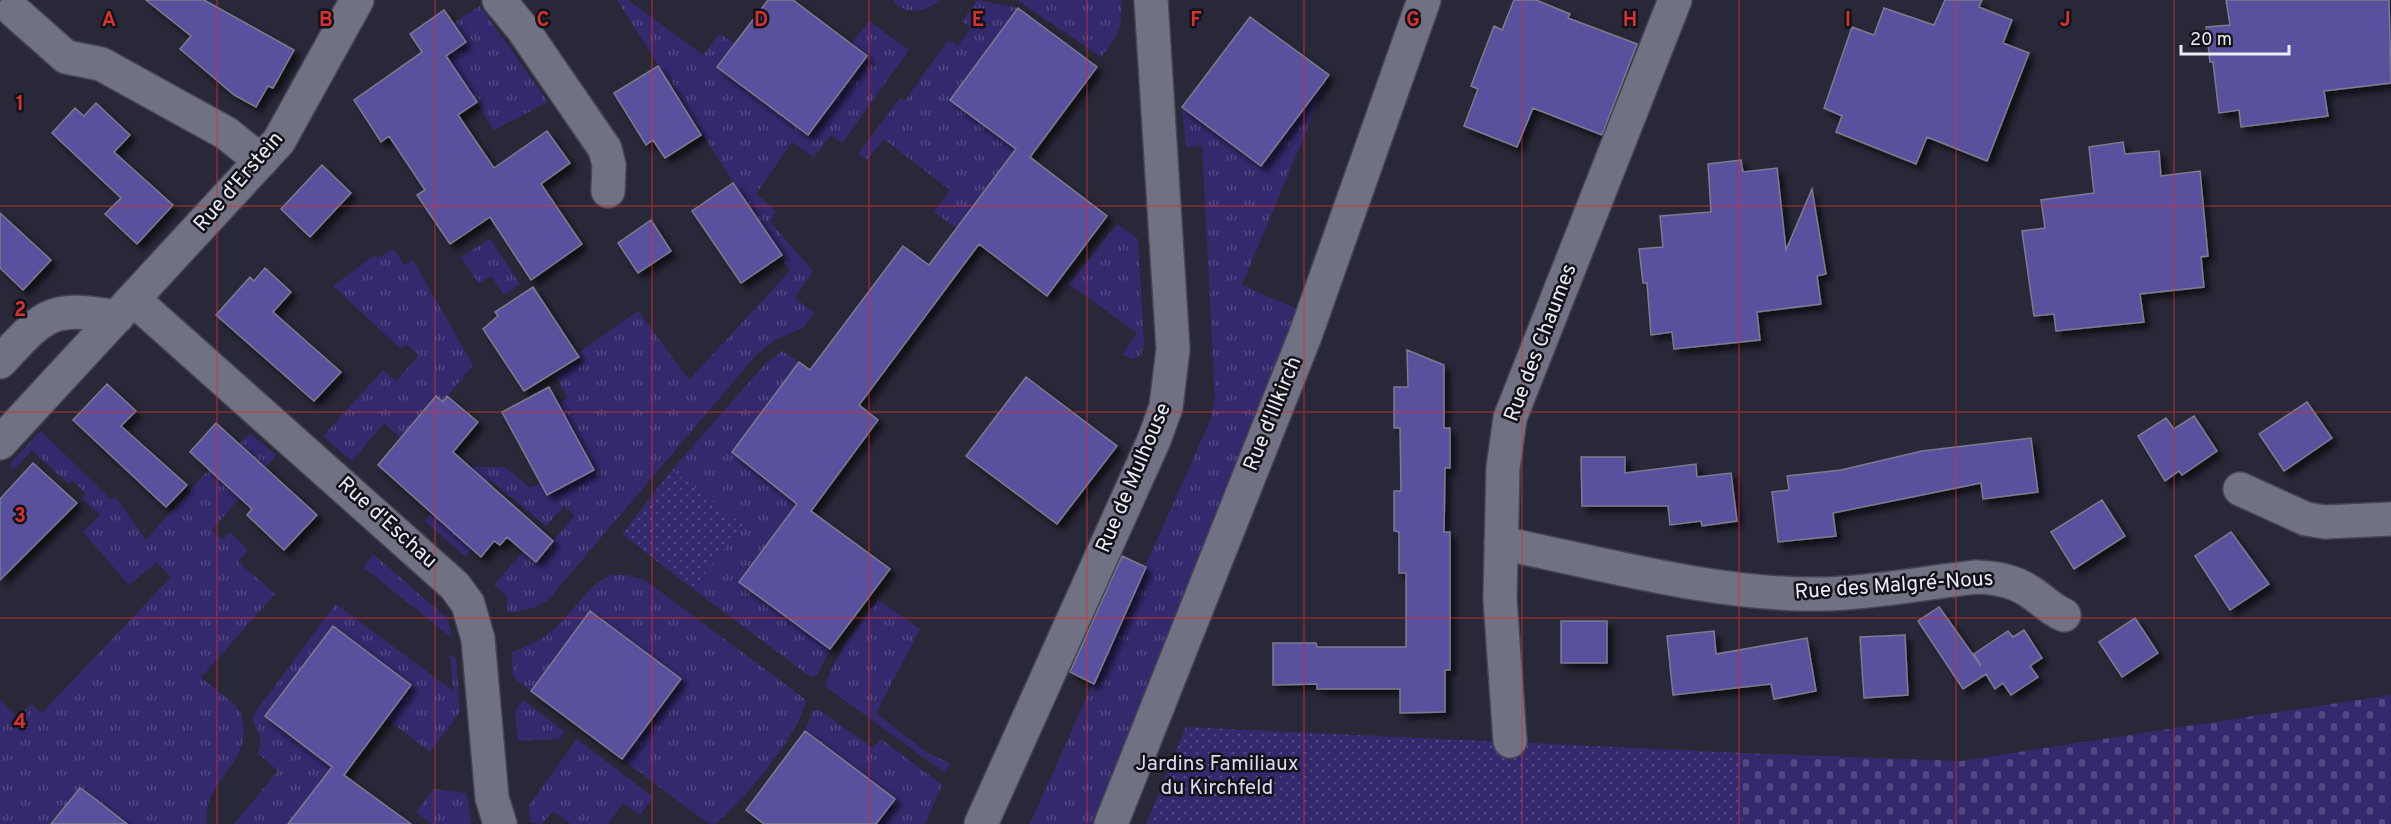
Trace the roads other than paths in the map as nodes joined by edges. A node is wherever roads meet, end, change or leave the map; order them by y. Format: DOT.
graph roads {
  1 [pos="357,0"];
  2 [pos="499,0"];
  3 [pos="1151,0"];
  4 [pos="1424,0"];
  5 [pos="1675,0"];
  6 [pos="14,10"];
  7 [pos="261,161"];
  8 [pos="608,191"];
  9 [pos="125,308"];
  10 [pos="0,362"];
  11 [pos="0,443"];
  12 [pos="2240,489"];
  13 [pos="2391,519"];
  14 [pos="1501,543"];
  15 [pos="2064,615"];
  16 [pos="1509,741"];
  17 [pos="500,824"];
  18 [pos="981,824"];
  19 [pos="1111,824"];
  1 -- 7 [label="street, Rue d'Erstein"];
  2 -- 8 [label="street"];
  3 -- 18 [label="street, Rue de Mulhouse"];
  4 -- 19 [label="street, Rue d'Illkirch"];
  5 -- 14 [label="street, Rue des Chaumes"];
  6 -- 7 [label="street"];
  7 -- 9 [label="street, Rue d'Erstein"];
  9 -- 10 [label="street"];
  9 -- 11 [label="street, Rue d'Erstein"];
  9 -- 17 [label="street, Rue d'Eschau"];
  12 -- 13 [label="street"];
  14 -- 15 [label="street, Rue des Malgré-Nous"];
  14 -- 16 [label="street, Rue des Chaumes"];
}
